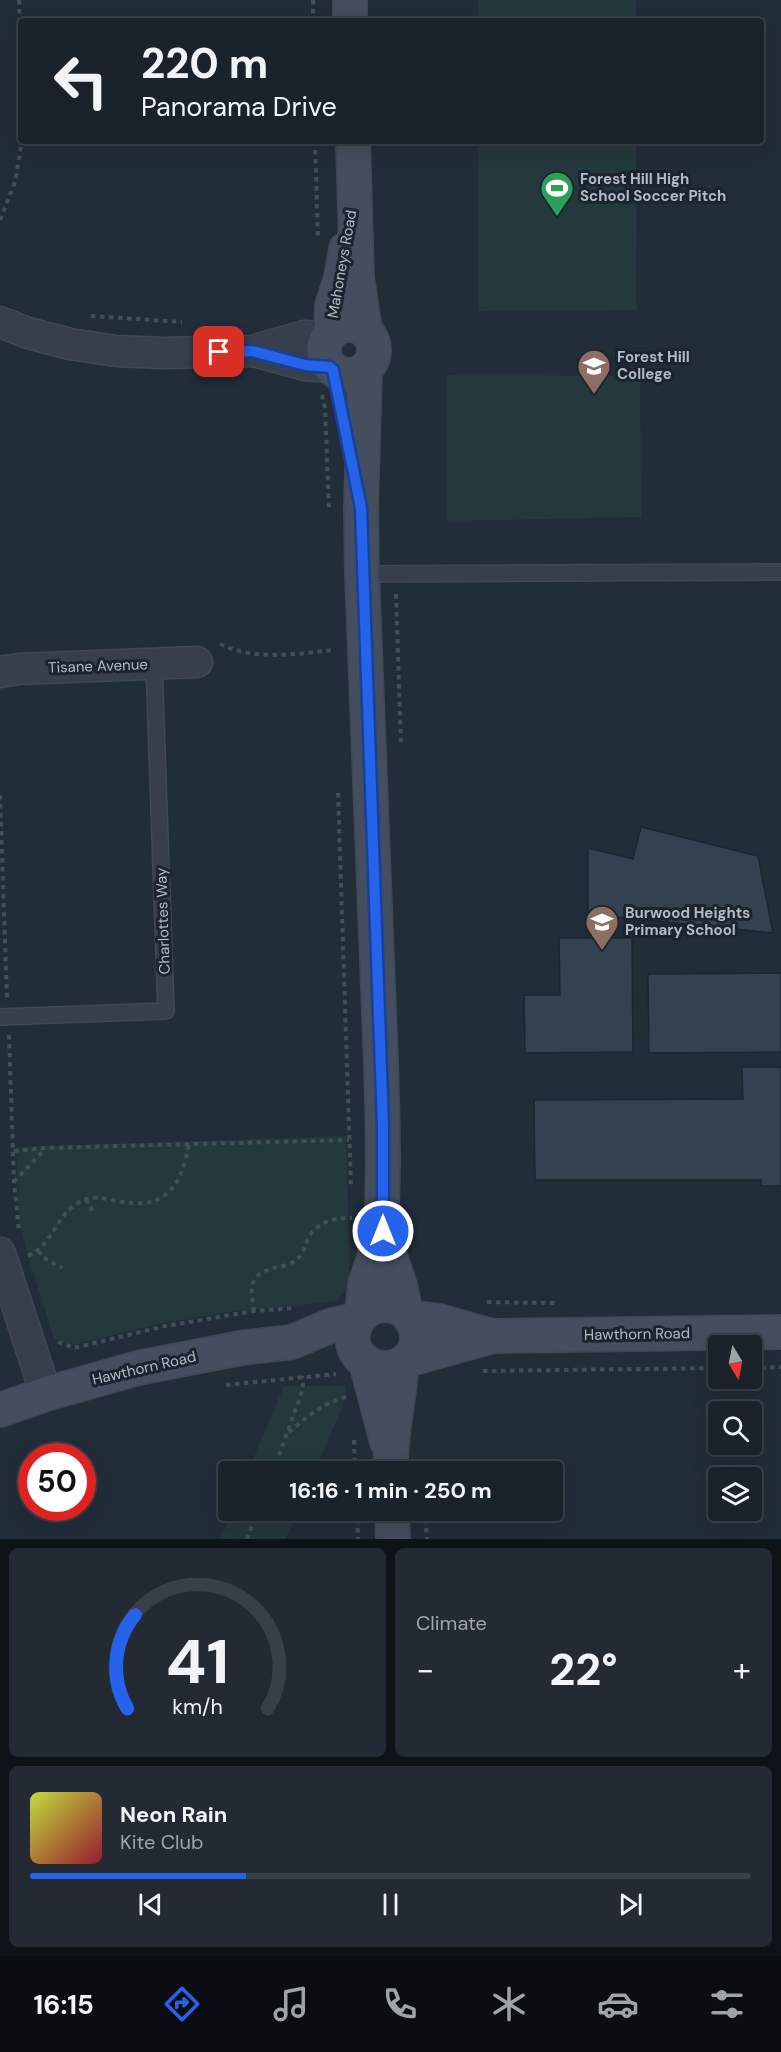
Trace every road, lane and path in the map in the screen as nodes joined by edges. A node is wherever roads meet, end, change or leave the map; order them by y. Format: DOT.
graph roads {
  1 [pos="19,0"];
  2 [pos="313,0"];
  3 [pos="350,0"];
  4 [pos="20,18"];
  5 [pos="313,18"];
  6 [pos="350,18"];
  7 [pos="21,144"];
  8 [pos="315,144"];
  9 [pos="353,144"];
  10 [pos="354,196"];
  11 [pos="0,220"];
  12 [pos="318,240"];
  13 [pos="84,316"];
  14 [pos="0,322"];
  15 [pos="186,322"];
  16 [pos="334,361"];
  17 [pos="329,512"];
  18 [pos="781,572"];
  19 [pos="362,574"];
  20 [pos="407,594"];
  21 [pos="334,650"];
  22 [pos="334,661"];
  23 [pos="197,662"];
  24 [pos="154,664"];
  25 [pos="0,672"];
  26 [pos="401,753"];
  27 [pos="338,788"];
  28 [pos="0,795"];
  29 [pos="4,1017"];
  30 [pos="349,1140"];
  31 [pos="189,1144"];
  32 [pos="45,1149"];
  33 [pos="14,1151"];
  34 [pos="14,1182"];
  35 [pos="351,1195"];
  36 [pos="86,1199"];
  37 [pos="94,1214"];
  38 [pos="367,1230"];
  39 [pos="15,1249"];
  40 [pos="38,1251"];
  41 [pos="62,1268"];
  42 [pos="485,1302"];
  43 [pos="556,1303"];
  44 [pos="271,1310"];
  45 [pos="254,1311"];
  46 [pos="409,1315"];
  47 [pos="360,1316"];
  48 [pos="777,1332"];
  49 [pos="493,1336"];
  50 [pos="292,1342"];
  51 [pos="30,1349"];
  52 [pos="404,1362"];
  53 [pos="356,1365"];
  54 [pos="775,1367"];
  55 [pos="781,1367"];
  56 [pos="708,1368"];
  57 [pos="762,1368"];
  58 [pos="481,1371"];
  59 [pos="302,1376"];
  60 [pos="226,1385"];
  61 [pos="46,1394"];
  62 [pos="352,1396"];
  63 [pos="0,1410"];
  64 [pos="288,1433"];
  65 [pos="354,1439"];
  66 [pos="277,1461"];
  67 [pos="355,1461"];
  68 [pos="390,1461"];
  69 [pos="390,1461"];
  70 [pos="254,1521"];
  71 [pos="357,1521"];
  72 [pos="392,1521"];
  73 [pos="426,1521"];
  74 [pos="247,1539"];
  75 [pos="358,1539"];
  76 [pos="393,1539"];
  77 [pos="427,1539"];
  1 -- 4 [label="path"];
  2 -- 5 [label="path"];
  3 -- 6 [label="main road"];
  7 -- 11 [label="path"];
  8 -- 12 [label="path"];
  9 -- 10 [label="main road, Mahoneys Road"];
  10 -- 16 [label="main road, Mahoneys Road"];
  10 -- 16 [label="main road, Mahoneys Road"];
  13 -- 15 [label="path"];
  14 -- 16 [label="street"];
  16 -- 17 [label="path"];
  16 -- 19 [label="main road, Mahoneys Road"];
  18 -- 19 [label="lane"];
  19 -- 38 [label="main road, Mahoneys Road"];
  20 -- 26 [label="path"];
  21 -- 22 [label="path"];
  23 -- 24 [label="street, Tisane Avenue"];
  24 -- 25 [label="street, Tisane Avenue"];
  24 -- 29 [label="lane, Charlottes Way"];
  27 -- 30 [label="path"];
  28 -- 29 [label="path"];
  29 -- 33 [label="path"];
  30 -- 31 [label="path"];
  30 -- 35 [label="path"];
  31 -- 32 [label="path"];
  31 -- 36 [label="path"];
  32 -- 33 [label="path"];
  32 -- 34 [label="path"];
  33 -- 34 [label="path"];
  34 -- 39 [label="path"];
  36 -- 37 [label="path"];
  36 -- 40 [label="path"];
  38 -- 45 [label="path"];
  38 -- 46 [label="main road, Mahoneys Road"];
  38 -- 47 [label="main road, Mahoneys Road"];
  39 -- 40 [label="path"];
  39 -- 51 [label="street"];
  40 -- 41 [label="path"];
  42 -- 43 [label="path"];
  44 -- 45 [label="path"];
  45 -- 51 [label="path"];
  46 -- 47 [label="main road"];
  46 -- 49 [label="main road, Hawthorn Road"];
  46 -- 52 [label="main road"];
  47 -- 50 [label="main road, Hawthorn Road"];
  47 -- 53 [label="main road"];
  48 -- 49 [label="main road, Hawthorn Road"];
  48 -- 54 [label="path"];
  49 -- 52 [label="main road, Hawthorn Road"];
  50 -- 53 [label="main road, Hawthorn Road"];
  50 -- 61 [label="main road, Hawthorn Road"];
  51 -- 61 [label="street"];
  52 -- 53 [label="main road"];
  52 -- 68 [label="main road"];
  53 -- 59 [label="path"];
  53 -- 69 [label="main road"];
  54 -- 55 [label="path"];
  54 -- 57 [label="path"];
  56 -- 58 [label="path"];
  59 -- 60 [label="path"];
  59 -- 64 [label="path"];
  61 -- 63 [label="main road, Hawthorn Road"];
  62 -- 64 [label="path"];
  64 -- 66 [label="path"];
  65 -- 67 [label="path"];
  70 -- 74 [label="path"];
  71 -- 75 [label="path"];
  72 -- 76 [label="main road"];
  73 -- 77 [label="path"];
}
